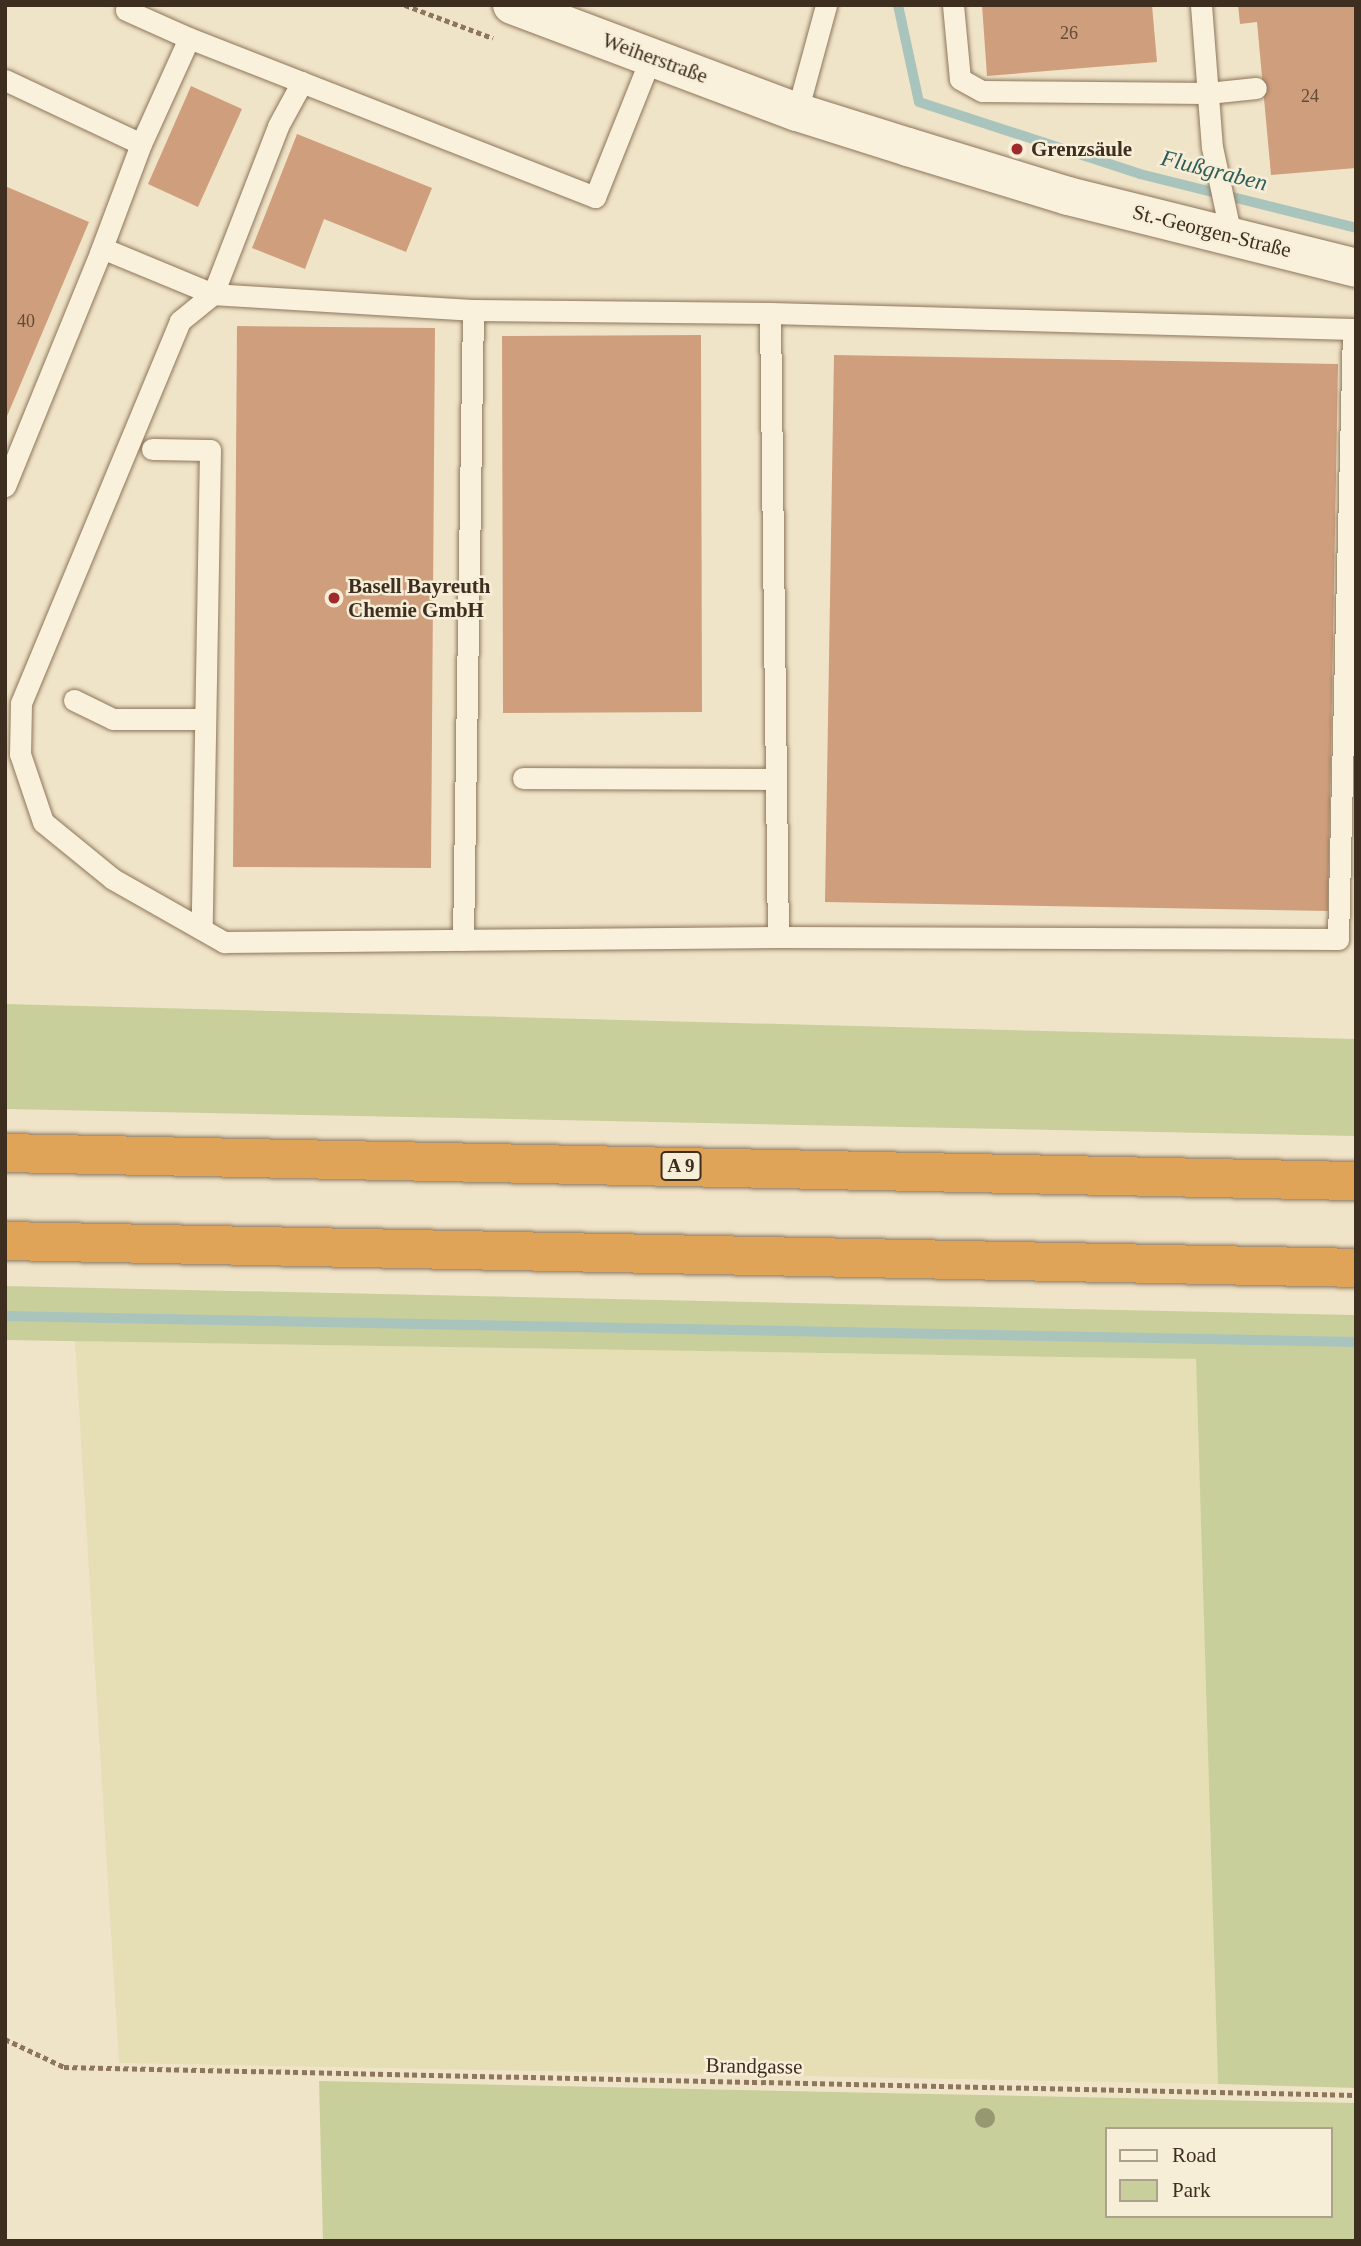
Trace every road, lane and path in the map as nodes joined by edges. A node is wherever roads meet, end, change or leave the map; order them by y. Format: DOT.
graph roads {
  1 [pos="128,5"];
  2 [pos="512,5"];
  3 [pos="826,5"];
  4 [pos="953,5"];
  5 [pos="1201,5"];
  6 [pos="189,38"];
  7 [pos="652,57"];
  8 [pos="5,79"];
  9 [pos="302,82"];
  10 [pos="1256,88"];
  11 [pos="1208,93"];
  12 [pos="797,111"];
  13 [pos="141,144"];
  14 [pos="1068,195"];
  15 [pos="1229,228"];
  16 [pos="102,248"];
  17 [pos="1356,268"];
  18 [pos="213,294"];
  19 [pos="472,310"];
  20 [pos="770,313"];
  21 [pos="1354,329"];
  22 [pos="152,449"];
  23 [pos="5,486"];
  24 [pos="74,700"];
  25 [pos="205,719"];
  26 [pos="12,752"];
  27 [pos="523,778"];
  28 [pos="776,779"];
  29 [pos="202,929"];
  30 [pos="778,937"];
  31 [pos="463,940"];
  32 [pos="5,1153"];
  33 [pos="1356,1181"];
  34 [pos="5,1241"];
  35 [pos="1356,1268"];
  36 [pos="5,2039"];
  37 [pos="1356,2095"];
  1 -- 6 [label="lane"];
  2 -- 7 [label="street, Weiherstraße"];
  3 -- 12 [label="lane"];
  4 -- 11 [label="lane"];
  5 -- 11 [label="lane"];
  6 -- 9 [label="lane"];
  6 -- 13 [label="lane"];
  7 -- 9 [label="lane"];
  7 -- 12 [label="street, Weiherstraße"];
  8 -- 13 [label="lane"];
  9 -- 18 [label="lane"];
  10 -- 11 [label="lane"];
  11 -- 15 [label="lane"];
  12 -- 14 [label="street, Weiherstraße"];
  13 -- 16 [label="lane"];
  14 -- 15 [label="street, St.-Georgen-Straße"];
  15 -- 17 [label="street, St.-Georgen-Straße"];
  16 -- 18 [label="lane"];
  16 -- 23 [label="lane"];
  18 -- 19 [label="lane"];
  18 -- 26 [label="lane"];
  19 -- 20 [label="lane"];
  19 -- 31 [label="lane"];
  20 -- 21 [label="lane"];
  20 -- 28 [label="lane"];
  21 -- 30 [label="lane"];
  22 -- 25 [label="lane"];
  24 -- 25 [label="lane"];
  25 -- 29 [label="lane"];
  26 -- 29 [label="lane"];
  27 -- 28 [label="lane"];
  28 -- 30 [label="lane"];
  29 -- 31 [label="lane"];
  30 -- 31 [label="lane"];
  32 -- 33 [label="highway, A 9"];
  34 -- 35 [label="highway"];
  36 -- 37 [label="path, Brandgasse"];
}
